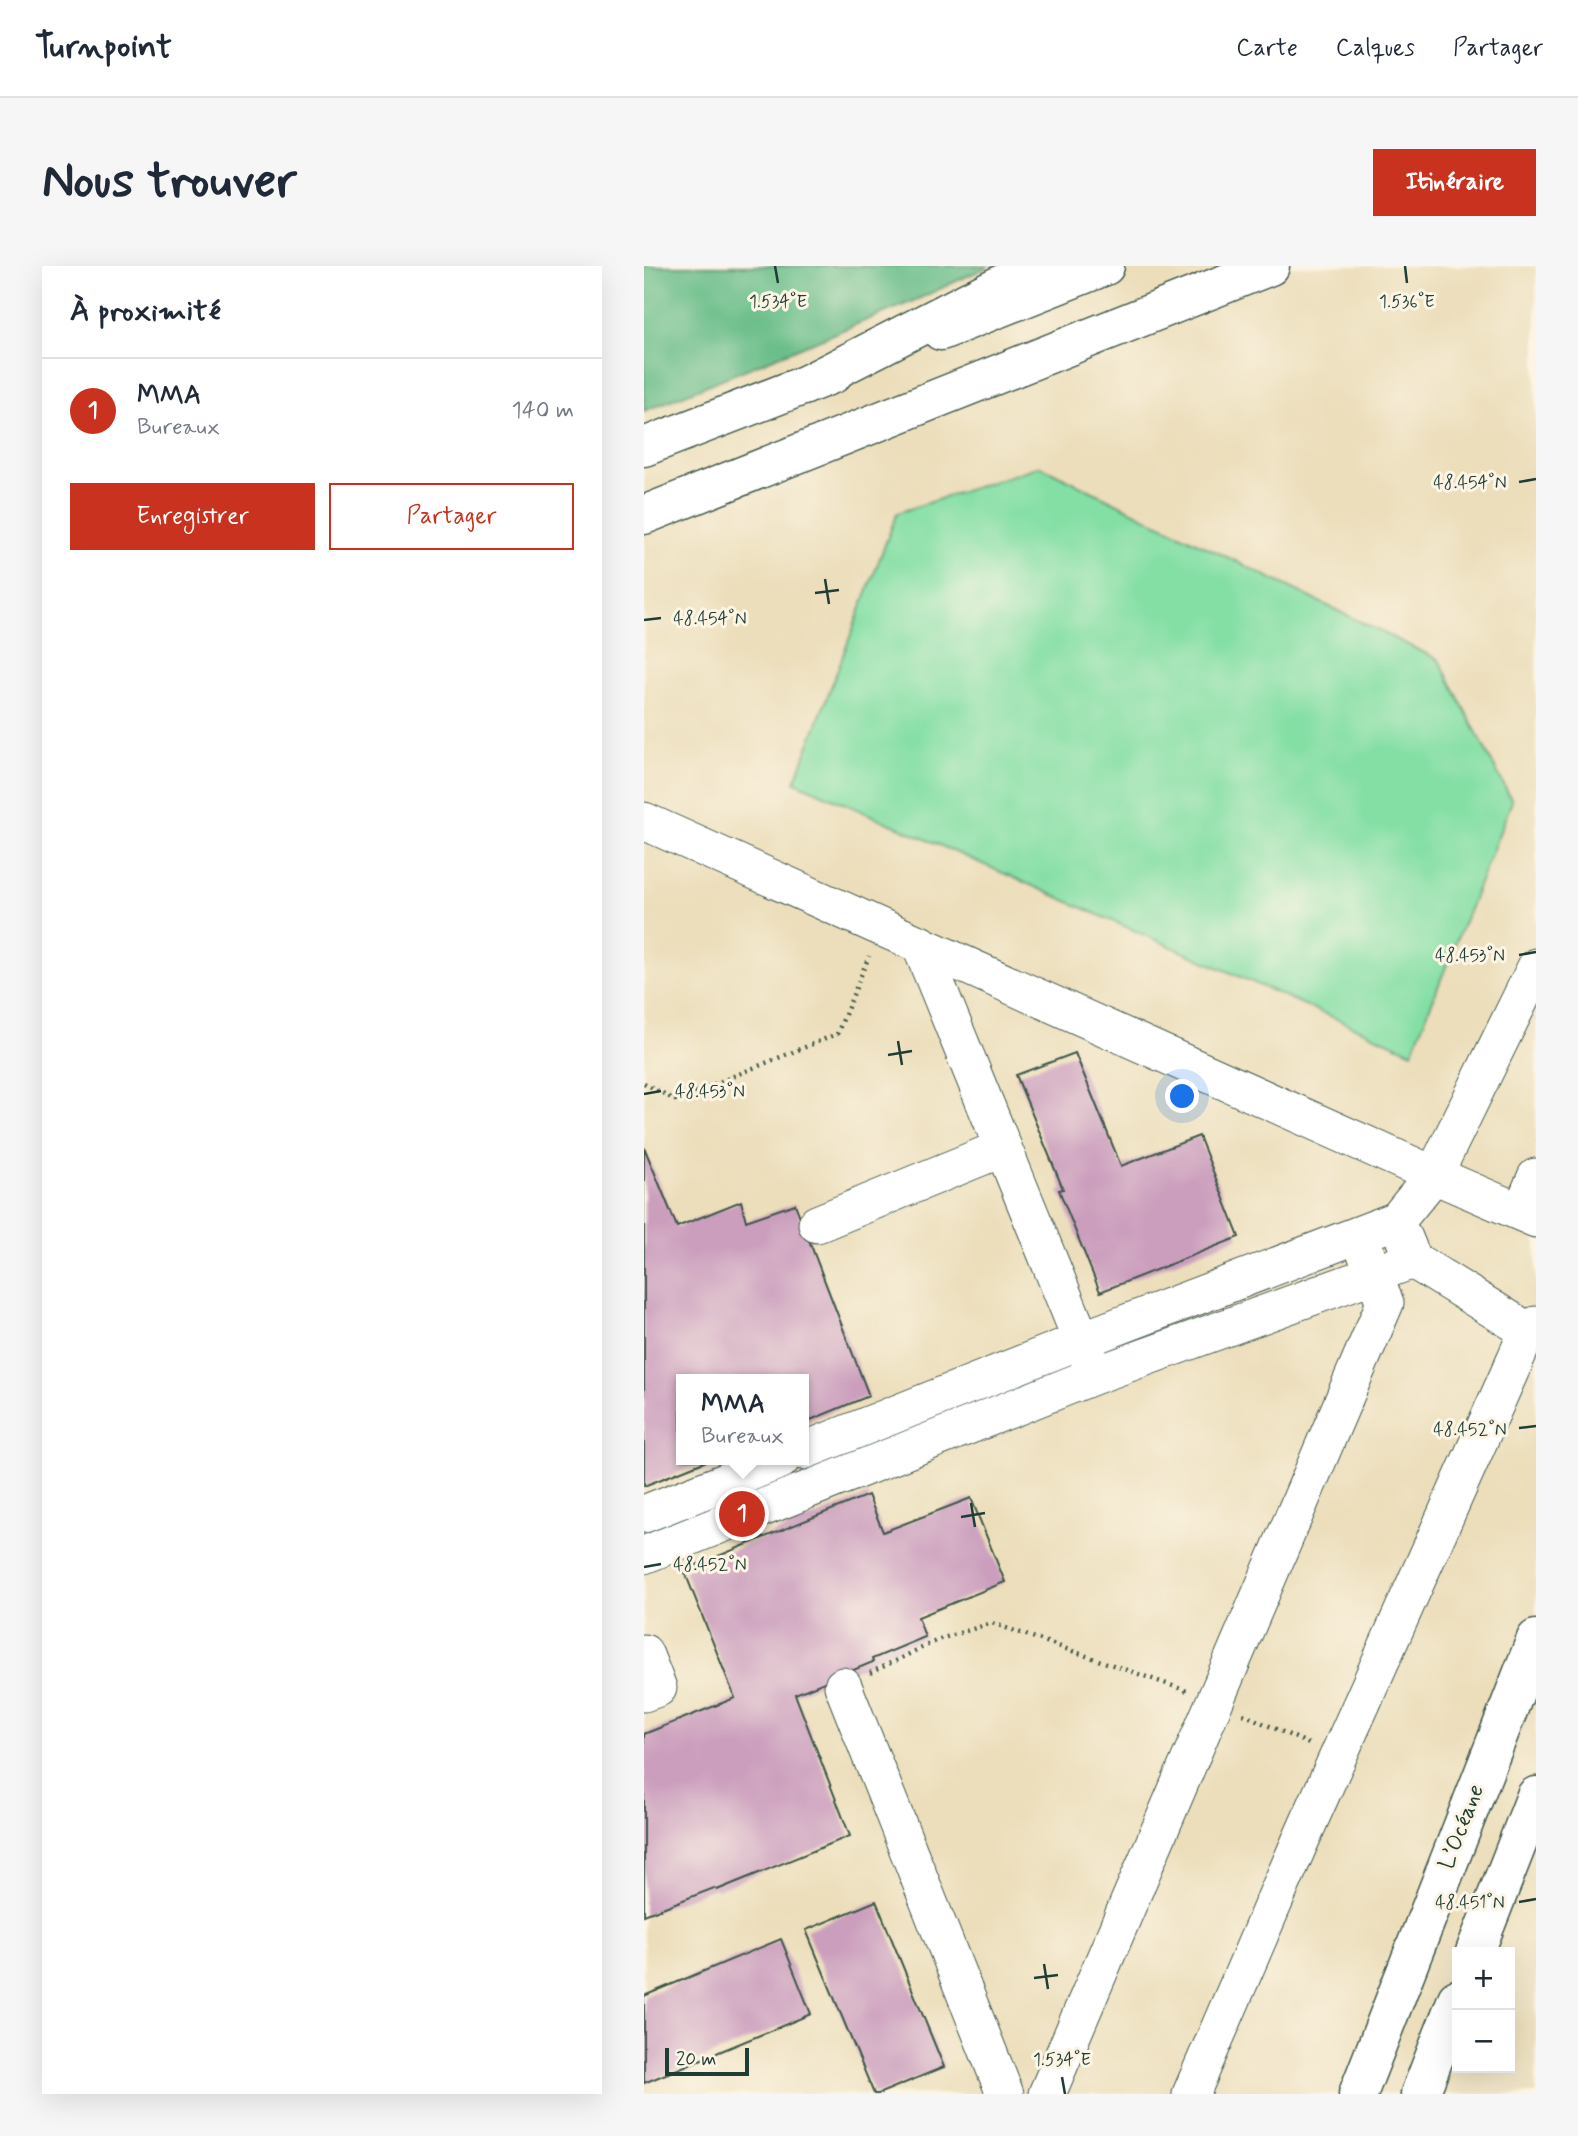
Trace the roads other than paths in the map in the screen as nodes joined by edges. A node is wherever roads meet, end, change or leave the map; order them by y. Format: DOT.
graph roads {
  1 [pos="1037,266"];
  2 [pos="1105,266"];
  3 [pos="1270,266"];
  4 [pos="803,386"];
  5 [pos="644,447"];
  6 [pos="644,517"];
  7 [pos="644,821"];
  8 [pos="920,944"];
  9 [pos="1536,967"];
  10 [pos="1003,1147"];
  11 [pos="1434,1175"];
  12 [pos="1536,1177"];
  13 [pos="1529,1215"];
  14 [pos="1397,1220"];
  15 [pos="817,1224"];
  16 [pos="1359,1235"];
  17 [pos="1413,1260"];
  18 [pos="1375,1274"];
  19 [pos="1532,1328"];
  20 [pos="1082,1340"];
  21 [pos="1096,1375"];
  22 [pos="809,1449"];
  23 [pos="768,1465"];
  24 [pos="644,1514"];
  25 [pos="644,1555"];
  26 [pos="1536,1639"];
  27 [pos="644,1653"];
  28 [pos="844,1686"];
  29 [pos="644,1693"];
  30 [pos="1536,1796"];
  31 [pos="1477,1947"];
  32 [pos="1453,2010"];
  33 [pos="1005,2094"];
  34 [pos="1047,2094"];
  35 [pos="1191,2094"];
  36 [pos="1358,2094"];
  37 [pos="1420,2094"];
  1 -- 4 [label="main road"];
  2 -- 4 [label="main road"];
  3 -- 6 [label="main road"];
  4 -- 5 [label="main road"];
  7 -- 8 [label="street"];
  8 -- 10 [label="street"];
  8 -- 11 [label="street"];
  9 -- 11 [label="street"];
  10 -- 15 [label="street"];
  10 -- 20 [label="street"];
  11 -- 13 [label="street"];
  11 -- 14 [label="street"];
  12 -- 13 [label="street"];
  14 -- 16 [label="street"];
  14 -- 17 [label="street"];
  16 -- 18 [label="street"];
  16 -- 20 [label="street"];
  17 -- 18 [label="street"];
  17 -- 19 [label="street"];
  18 -- 21 [label="street"];
  18 -- 34 [label="street"];
  19 -- 35 [label="street"];
  20 -- 21 [label="street"];
  20 -- 22 [label="street"];
  21 -- 25 [label="street"];
  23 -- 24 [label="street"];
  26 -- 36 [label="main road, L’Océane"];
  27 -- 29 [label="street"];
  28 -- 33 [label="street"];
  30 -- 31 [label="main road"];
  32 -- 37 [label="main road"];
}
